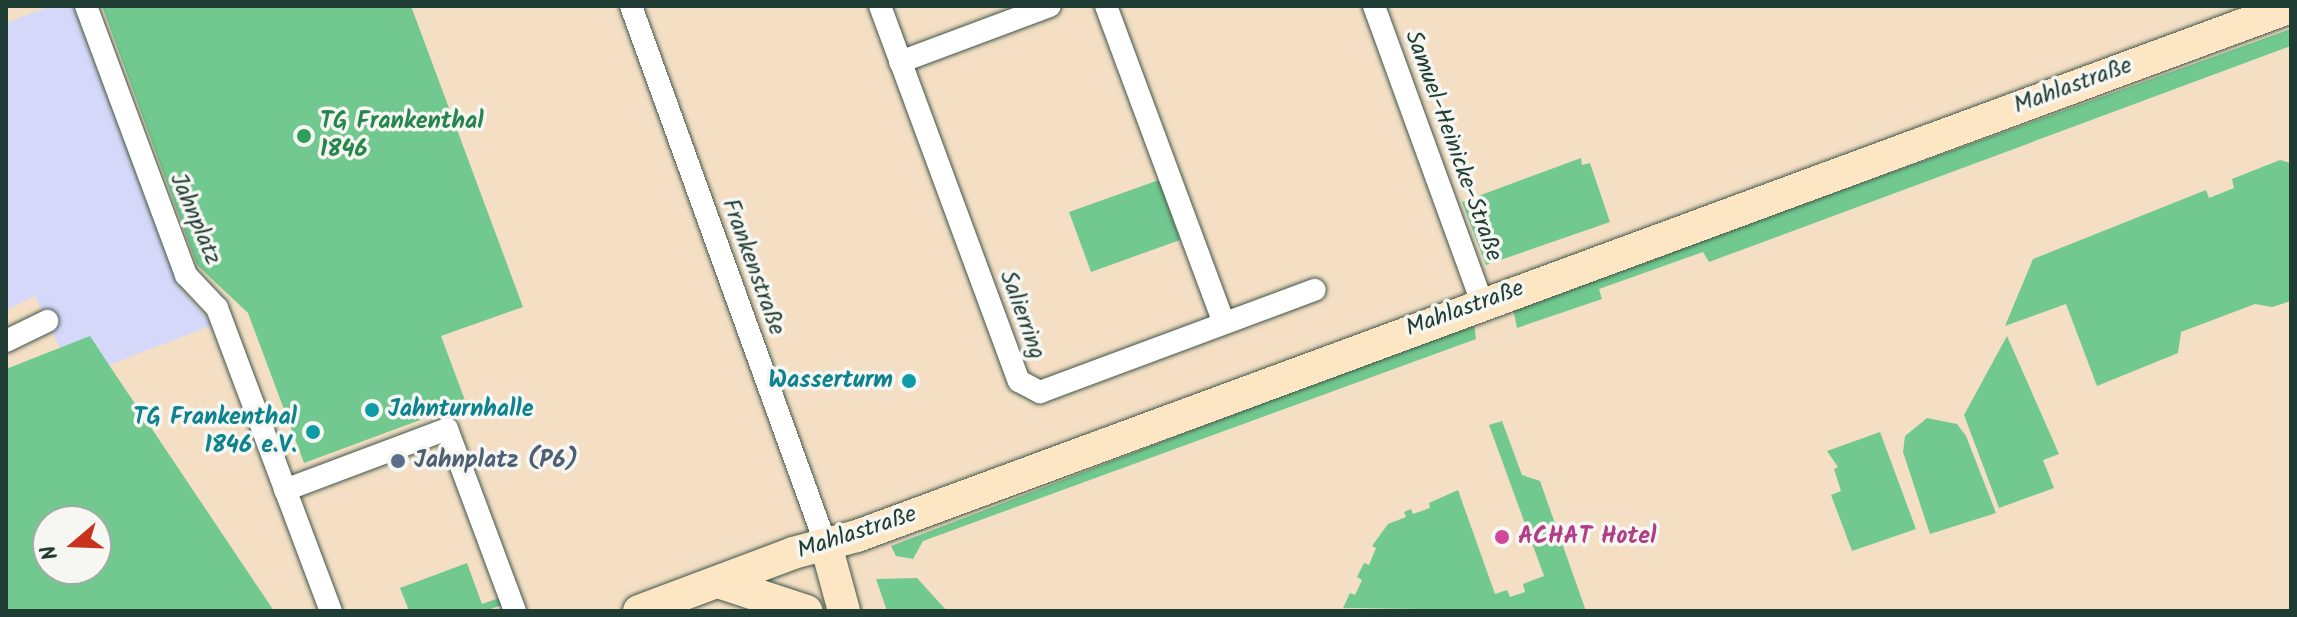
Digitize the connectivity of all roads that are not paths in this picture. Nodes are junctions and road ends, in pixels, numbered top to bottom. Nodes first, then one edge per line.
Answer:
1 (86, 6) edge
2 (631, 6) edge
3 (880, 6) edge
4 (1050, 6) edge
5 (1106, 6) edge
6 (1374, 6) edge
7 (2291, 7) edge
8 (900, 62) junction
9 (1315, 290) dead end
10 (1482, 303) junction
11 (47, 321) dead end
12 (1224, 323) junction
13 (6, 341) edge
14 (285, 490) junction
15 (826, 545) junction
16 (718, 582) junction
17 (331, 611) edge
18 (515, 611) edge
19 (639, 611) edge
20 (806, 611) edge
21 (844, 611) edge

1 - 14 street, Jahnplatz
2 - 15 street, Frankenstraße
3 - 8 street, Salierring
4 - 8 street
5 - 12 street
6 - 10 street, Samuel-Heinicke-Straße
7 - 10 street, Mahlastraße
8 - 12 street, Salierring
9 - 12 street, Salierring
10 - 15 street, Mahlastraße
11 - 13 street
14 - 17 street, Jahnplatz
14 - 18 street
15 - 16 street, Mahlastraße
15 - 21 street
16 - 19 street, Mahlastraße
16 - 20 street

